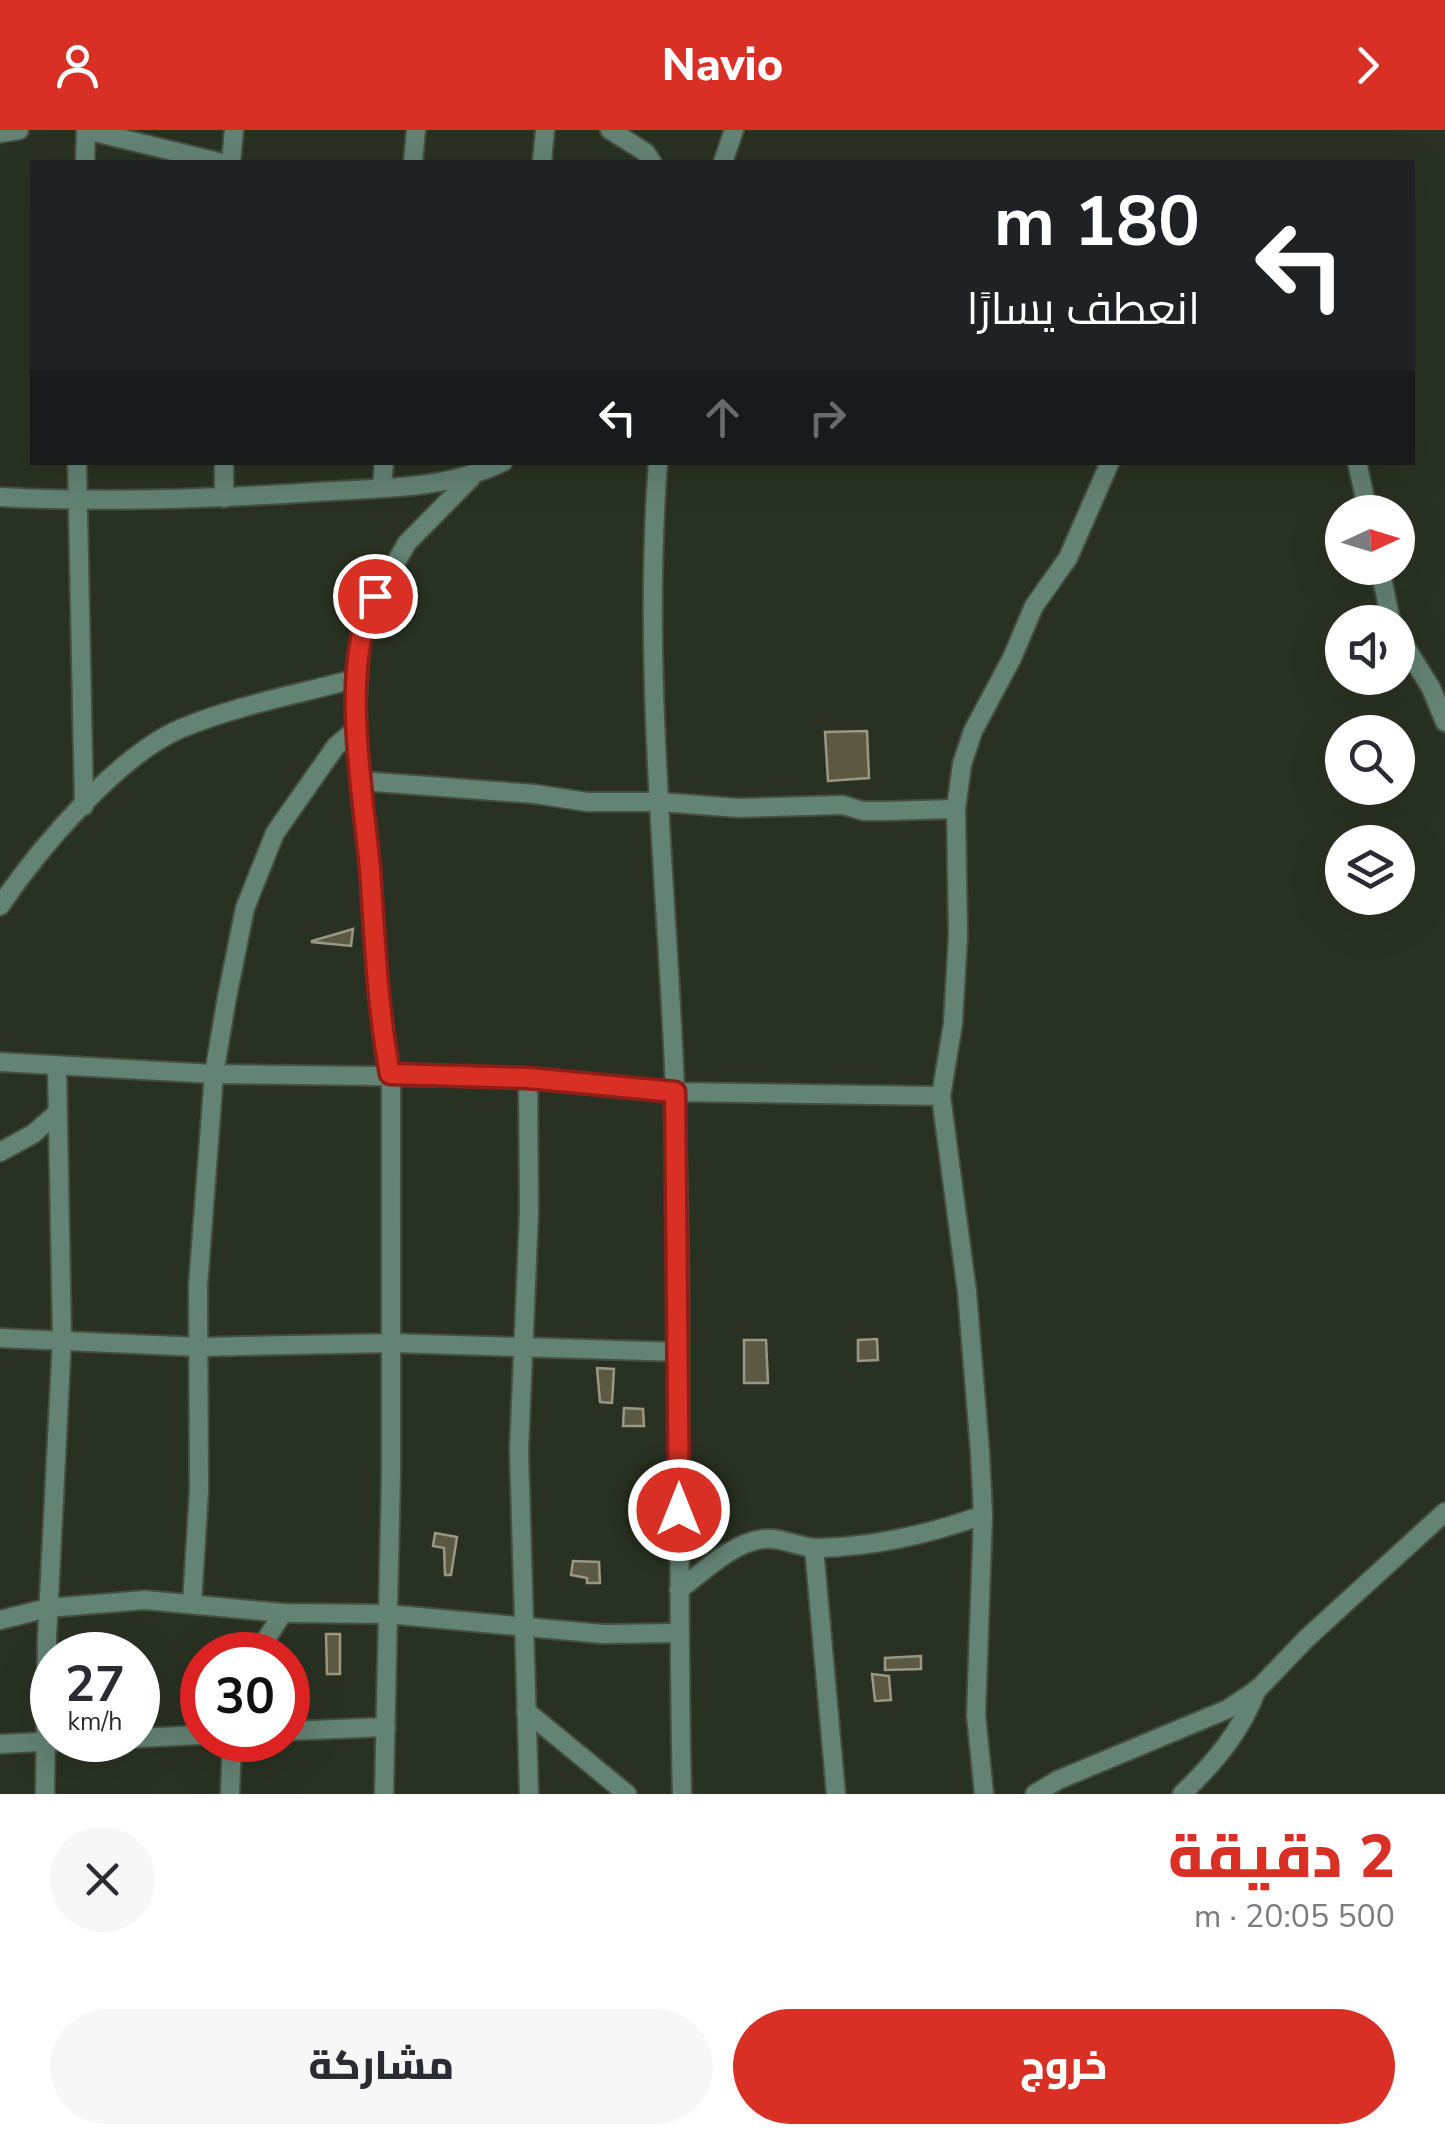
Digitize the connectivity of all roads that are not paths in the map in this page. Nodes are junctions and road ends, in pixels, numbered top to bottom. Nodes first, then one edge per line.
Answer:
1 (19, 130) edge
2 (234, 130) edge
3 (416, 130) edge
4 (545, 130) edge
5 (610, 130) edge
6 (734, 130) edge
7 (0, 133) edge
8 (85, 160) edge
9 (210, 160) edge
10 (231, 160) edge
11 (413, 160) edge
12 (542, 160) edge
13 (651, 160) edge
14 (724, 160) edge
15 (76, 465) edge
16 (224, 465) edge
17 (384, 465) edge
18 (497, 465) edge
19 (658, 465) edge
20 (1109, 465) edge
21 (1358, 465) edge
22 (472, 478) junction
23 (382, 488) junction
24 (1364, 495) edge
25 (0, 498) edge
26 (224, 498) junction
27 (76, 501) junction
28 (1415, 662) edge
29 (358, 678) junction
30 (1445, 722) edge
31 (355, 730) junction
32 (361, 781) junction
33 (660, 802) junction
34 (84, 806) junction
35 (956, 809) junction
36 (0, 906) edge
37 (0, 1062) edge
38 (57, 1068) junction
39 (214, 1074) junction
40 (390, 1074) junction
41 (528, 1078) junction
42 (675, 1092) junction
43 (941, 1096) junction
44 (57, 1113) junction
45 (0, 1152) edge
46 (0, 1338) edge
47 (62, 1338) junction
48 (392, 1344) junction
49 (525, 1346) junction
50 (199, 1347) junction
51 (680, 1352) junction
52 (1445, 1512) edge
53 (983, 1514) junction
54 (814, 1548) junction
55 (678, 1590) junction
56 (192, 1602) junction
57 (48, 1608) junction
58 (283, 1613) junction
59 (386, 1614) junction
60 (0, 1620) edge
61 (523, 1625) junction
62 (47, 1632) edge
63 (271, 1632) edge
64 (678, 1632) junction
65 (1258, 1689) junction
66 (526, 1711) junction
67 (386, 1727) junction
68 (310, 1730) edge
69 (30, 1743) edge
70 (0, 1744) edge
71 (44, 1762) edge
72 (231, 1762) edge
73 (45, 1794) edge
74 (230, 1794) edge
75 (384, 1794) edge
76 (529, 1794) edge
77 (627, 1794) edge
78 (682, 1794) edge
79 (836, 1794) edge
80 (984, 1794) edge
81 (1035, 1794) edge
82 (1182, 1794) edge

1 - 7 street
2 - 10 street
3 - 11 street
4 - 12 street
5 - 13 street
6 - 14 street
8 - 9 street
15 - 27 street
16 - 26 street
17 - 23 street
18 - 22 street
19 - 33 street
20 - 35 street
21 - 24 street
22 - 23 street
22 - 29 street
23 - 26 street
25 - 27 street
26 - 27 street
27 - 34 street
28 - 30 street
29 - 31 street
29 - 34 street
31 - 32 street
31 - 39 street
32 - 33 street
32 - 40 street
33 - 35 street
33 - 42 street
34 - 36 street
35 - 43 street
37 - 38 street
38 - 39 street
38 - 44 street
39 - 40 street
39 - 50 street
40 - 41 street
40 - 48 street
41 - 42 street
41 - 49 street
42 - 43 street
42 - 51 street
43 - 53 street
44 - 45 street
44 - 47 street
46 - 47 street
47 - 50 street
47 - 57 street
48 - 49 street
48 - 50 street
48 - 59 street
49 - 51 street
49 - 61 street
50 - 56 street
51 - 55 street
52 - 65 street
53 - 54 street
53 - 80 street
54 - 55 street
54 - 79 street
55 - 64 street
56 - 57 street
56 - 58 street
57 - 60 street
57 - 62 street
58 - 59 street
58 - 63 street
59 - 61 street
59 - 67 street
61 - 64 street
61 - 66 street
64 - 78 street
65 - 81 street
65 - 82 street
66 - 76 street
66 - 77 street
67 - 68 street
67 - 75 street
69 - 70 street
71 - 73 street
72 - 74 street

